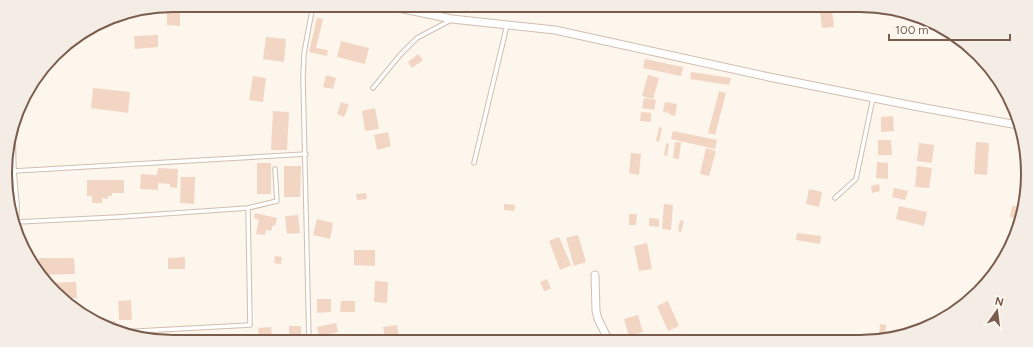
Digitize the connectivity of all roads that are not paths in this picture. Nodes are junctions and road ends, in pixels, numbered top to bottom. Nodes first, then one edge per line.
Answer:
1 (312, 12) edge
2 (416, 12) edge
3 (452, 20) junction
4 (507, 25) junction
5 (373, 88) dead end
6 (873, 98) junction
7 (1013, 124) edge
8 (13, 150) edge
9 (306, 154) junction
10 (474, 163) dead end
11 (275, 169) dead end
12 (14, 171) junction
13 (834, 198) dead end
14 (248, 208) junction
15 (17, 212) edge
16 (20, 222) edge
17 (595, 275) dead end
18 (139, 331) edge
19 (309, 335) edge
20 (606, 335) edge

1 - 9 lane
2 - 3 street
3 - 4 street
3 - 5 lane
4 - 6 street
4 - 10 lane
6 - 7 street
6 - 13 lane
8 - 12 lane
9 - 12 lane
9 - 19 lane
11 - 14 lane
12 - 15 lane
14 - 16 lane
14 - 18 lane
17 - 20 street

